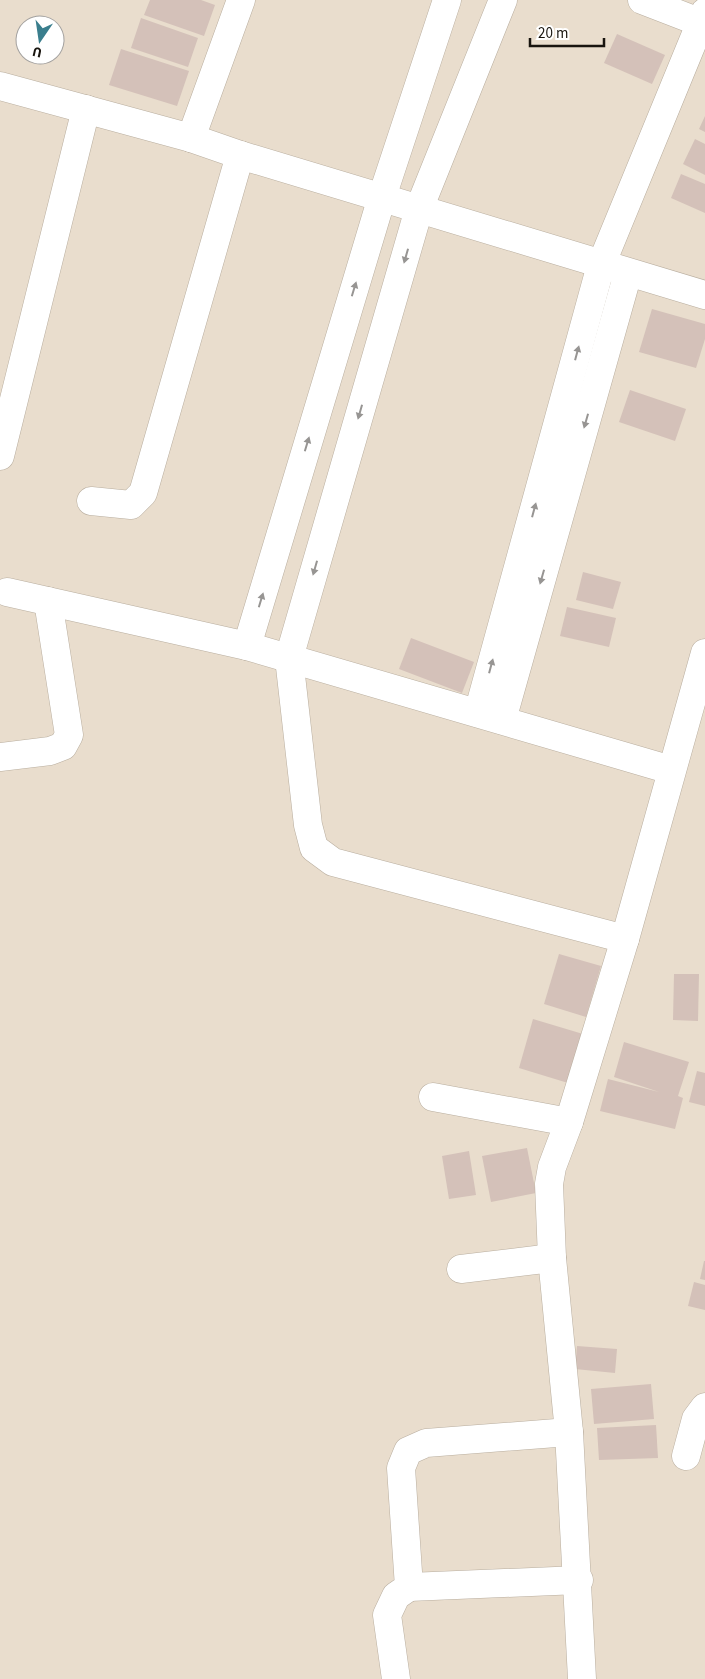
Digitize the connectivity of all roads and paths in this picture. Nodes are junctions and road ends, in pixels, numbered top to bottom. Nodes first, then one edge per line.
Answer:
1 (241, 0) edge
2 (447, 0) edge
3 (503, 0) edge
4 (642, 0) edge
5 (702, 17) edge
6 (0, 86) edge
7 (86, 109) junction
8 (191, 138) junction
9 (240, 155) junction
10 (382, 197) junction
11 (419, 209) junction
12 (601, 265) junction
13 (628, 273) junction
14 (705, 295) edge
15 (0, 456) edge
16 (91, 501) dead end
17 (2, 590) edge
18 (48, 601) junction
19 (246, 646) junction
20 (705, 653) edge
21 (289, 658) junction
22 (490, 717) junction
23 (0, 757) edge
24 (671, 770) junction
25 (625, 939) junction
26 (433, 1097) dead end
27 (569, 1122) junction
28 (552, 1258) junction
29 (461, 1269) dead end
30 (705, 1407) edge
31 (569, 1432) junction
32 (686, 1456) dead end
33 (579, 1580) junction
34 (409, 1587) junction
35 (396, 1679) edge
36 (582, 1679) edge

1 - 8 street
2 - 10 street
3 - 11 street
4 - 5 street
5 - 12 street
6 - 7 street
7 - 8 street
7 - 15 street
8 - 9 street
9 - 10 street
9 - 16 street
10 - 11 street
19 -> 10 street
11 - 12 street
11 -> 21 street
12 - 13 street
22 -> 12 street
13 - 14 street
13 -> 22 street
17 - 18 street
18 - 19 street
18 - 23 street
19 - 21 street
20 - 24 street
21 - 22 street
21 - 25 street
22 - 24 street
24 - 25 street
25 - 27 street
26 - 27 street
27 - 28 street
28 - 29 street
28 - 31 street
30 - 32 street
31 - 33 street
31 - 34 street
33 - 34 street
33 - 36 street
34 - 35 street

